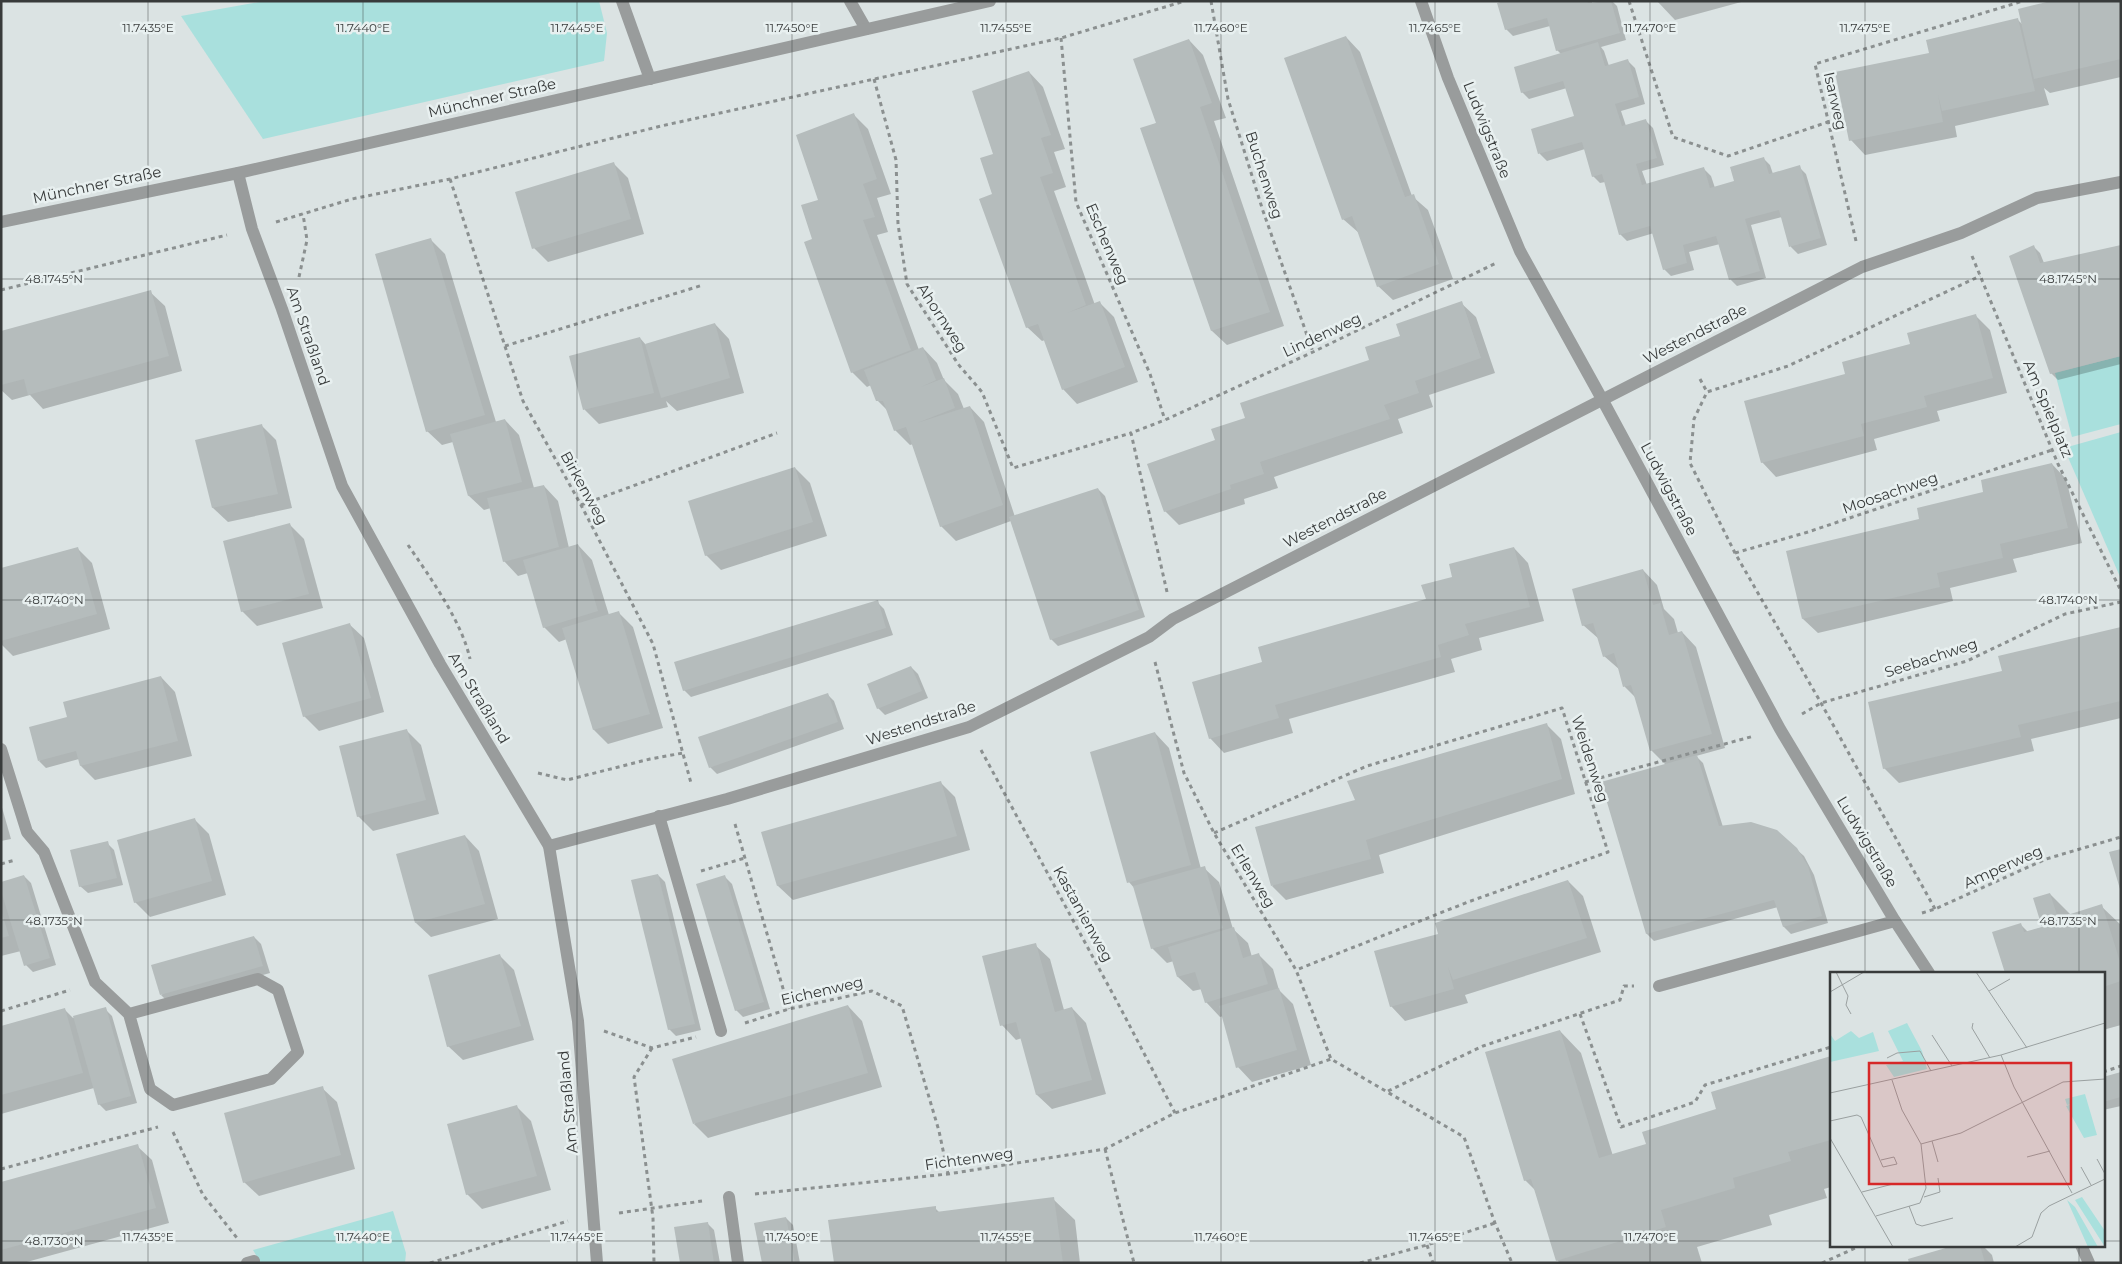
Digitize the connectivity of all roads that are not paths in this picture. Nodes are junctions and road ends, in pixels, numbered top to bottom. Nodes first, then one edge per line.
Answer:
1 (622, 1) edge
2 (850, 1) edge
3 (990, 1) edge
4 (1421, 1) edge
5 (866, 29) junction
6 (650, 79) junction
7 (238, 173) junction
8 (2121, 182) edge
9 (1, 222) edge
10 (1602, 399) junction
11 (1, 748) edge
12 (659, 816) junction
13 (549, 846) junction
14 (1895, 921) junction
15 (1928, 972) edge
16 (1660, 986) road end
17 (129, 1014) junction
18 (721, 1031) road end
19 (729, 1197) road end
20 (2081, 1246) edge
21 (597, 1263) edge
22 (738, 1263) edge
23 (2089, 1263) edge

1 - 6 street
2 - 5 street
3 - 5 street, Münchner Straße
4 - 10 street, Ludwigstraße
5 - 6 street, Münchner Straße
6 - 7 street, Münchner Straße
7 - 9 street, Münchner Straße
7 - 13 street, Am Straßland
8 - 10 street, Westendstraße
10 - 12 street, Westendstraße
10 - 14 street, Ludwigstraße
11 - 17 street
12 - 13 street, Westendstraße
12 - 18 street
13 - 21 street, Am Straßland
14 - 15 street, Ludwigstraße
14 - 16 street
17 - 17 street
19 - 22 street
20 - 23 street

